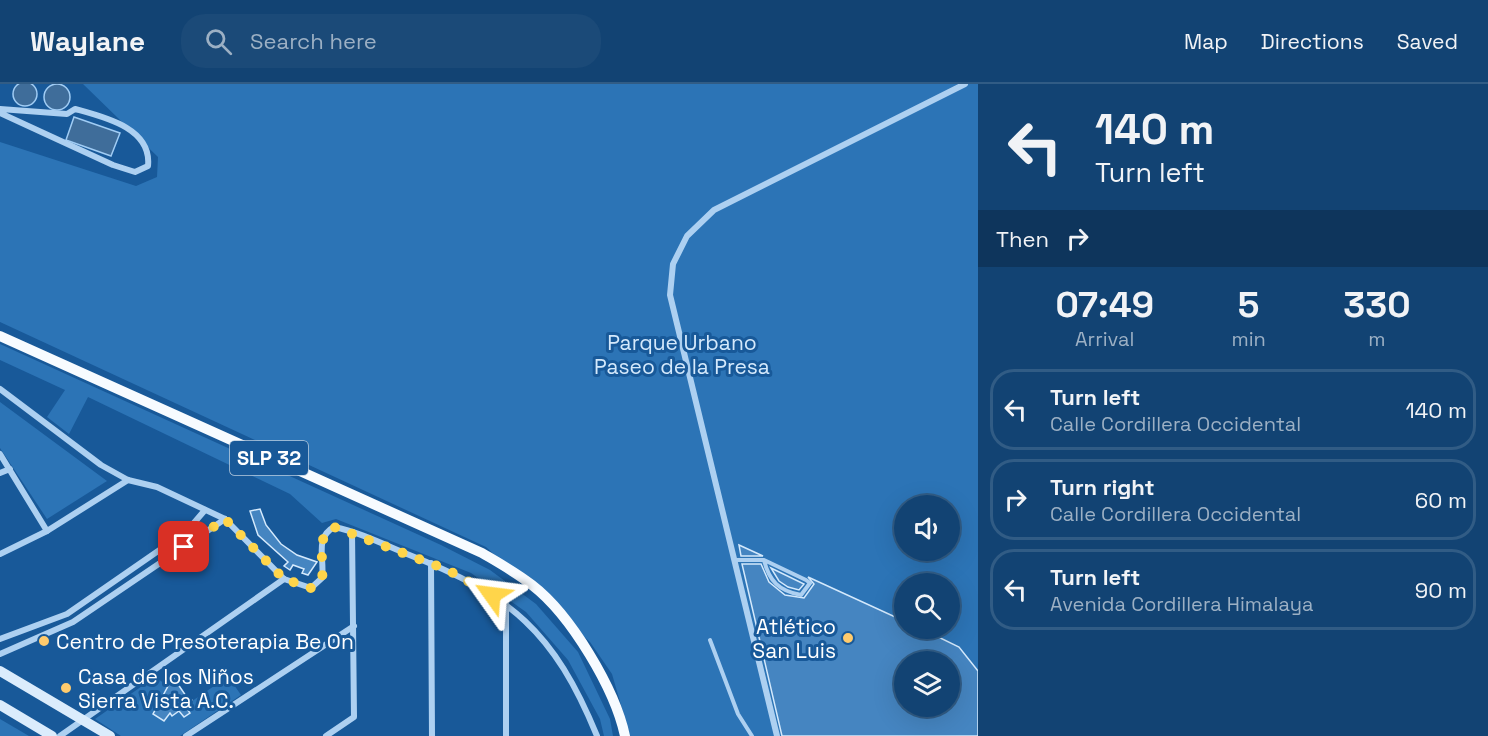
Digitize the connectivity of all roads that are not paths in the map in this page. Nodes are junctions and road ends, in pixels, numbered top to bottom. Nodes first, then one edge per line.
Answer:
1 (965, 84) edge
2 (0, 111) edge
3 (0, 336) edge
4 (0, 389) edge
5 (0, 454) edge
6 (10, 469) junction
7 (0, 473) edge
8 (128, 480) junction
9 (205, 510) junction
10 (225, 519) junction
11 (193, 526) junction
12 (46, 531) junction
13 (352, 532) junction
14 (203, 534) junction
15 (0, 554) edge
16 (736, 560) junction
17 (765, 560) junction
18 (431, 563) junction
19 (284, 579) junction
20 (506, 604) junction
21 (354, 626) junction
22 (0, 639) edge
23 (710, 640) dead end
24 (0, 654) edge
25 (0, 671) edge
26 (0, 705) edge
27 (81, 719) junction
28 (52, 736) edge
29 (60, 736) edge
30 (110, 736) edge
31 (186, 736) edge
32 (327, 736) edge
33 (432, 736) edge
34 (506, 736) edge
35 (597, 736) edge
36 (625, 736) edge
37 (752, 736) edge
38 (777, 736) edge

1 - 16 street
2 - 2 street
3 - 36 main road, SLP 32
4 - 8 street
5 - 6 street
6 - 7 street
6 - 12 street
8 - 9 street
8 - 12 street
9 - 10 street
9 - 11 street
10 - 14 street
10 - 19 street
11 - 14 street
11 - 22 street
12 - 15 street
13 - 18 street
13 - 19 street
13 - 21 street
14 - 24 street
16 - 17 lane
16 - 38 street
17 - 17 lane
18 - 20 street
18 - 33 street
19 - 27 street
20 - 34 street
20 - 35 street
21 - 31 street
21 - 32 street
23 - 37 lane
25 - 27 main road
26 - 28 main road
27 - 29 street
27 - 30 main road

